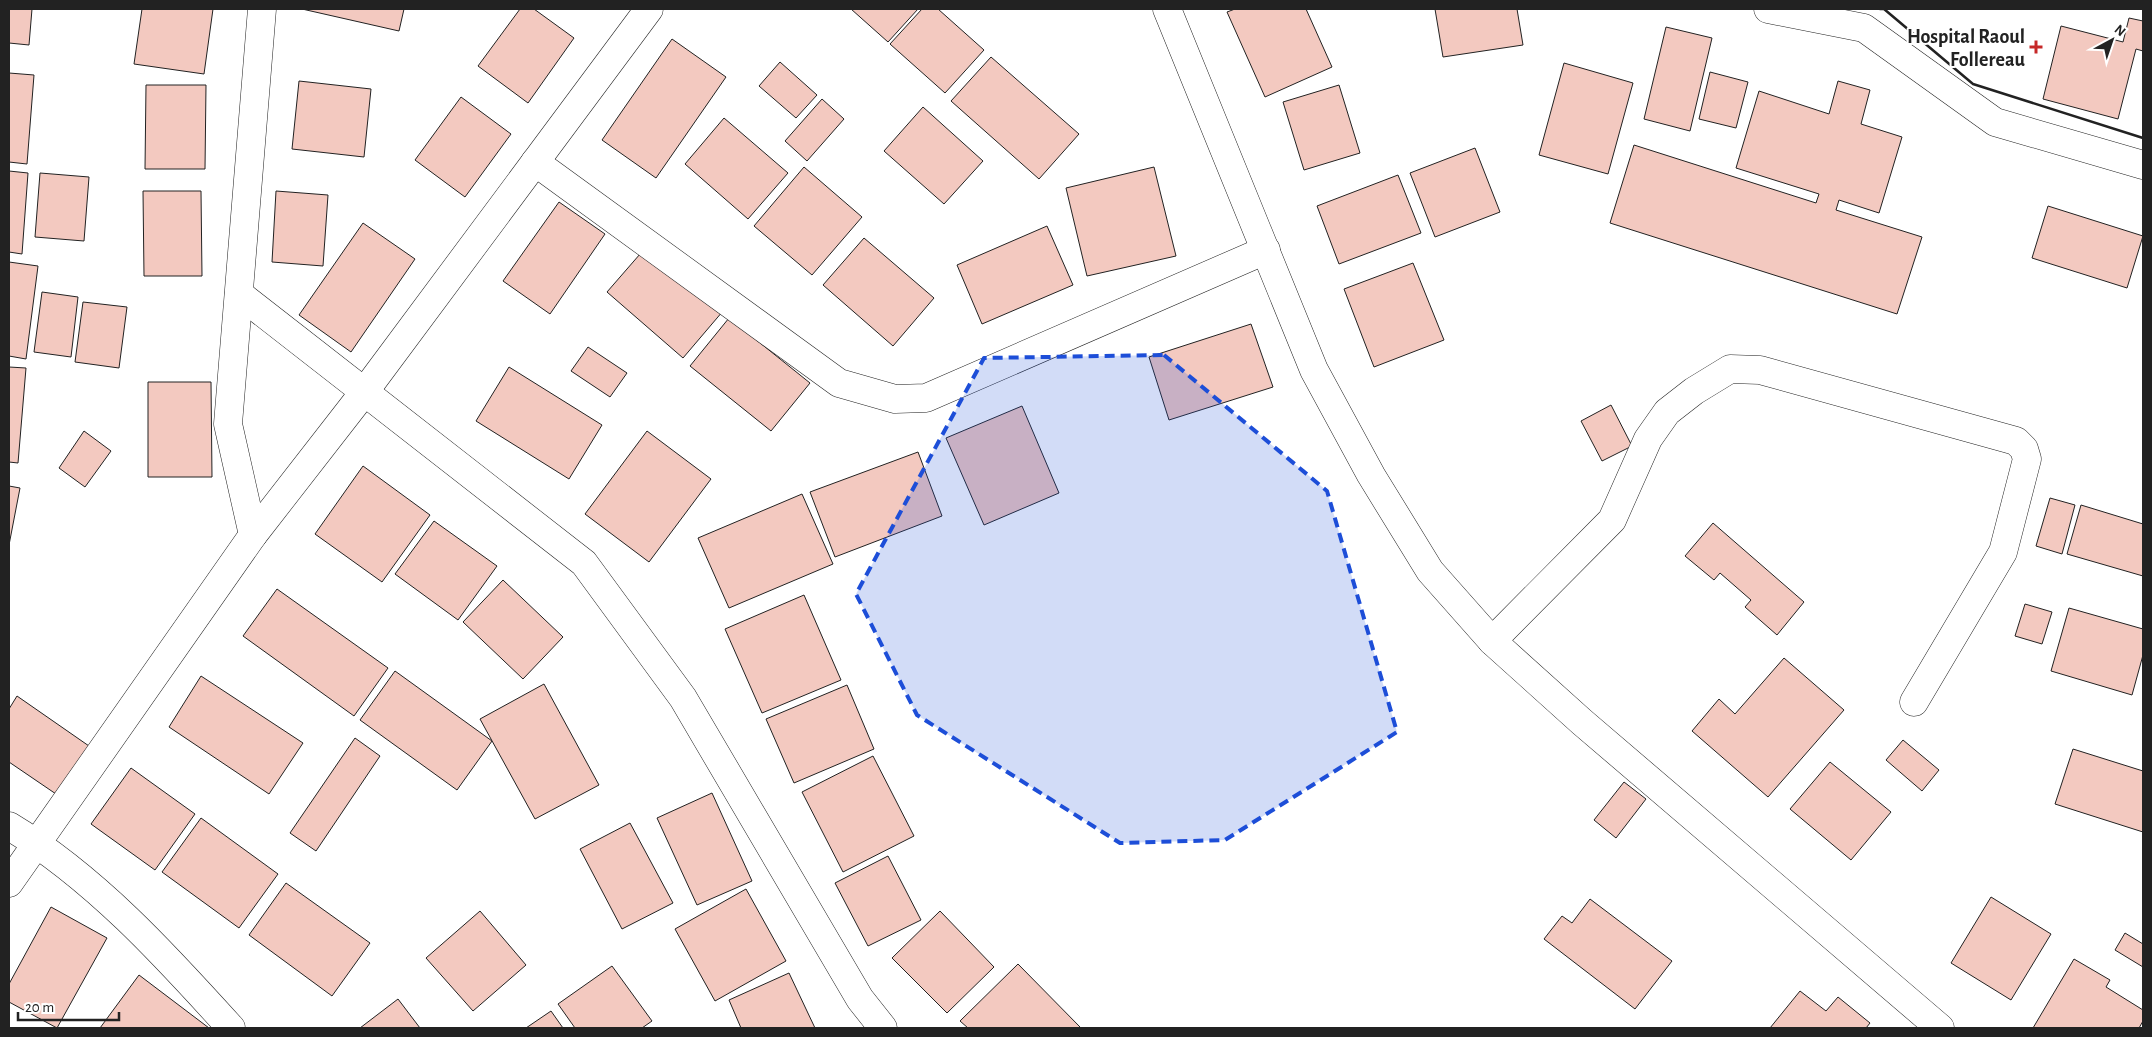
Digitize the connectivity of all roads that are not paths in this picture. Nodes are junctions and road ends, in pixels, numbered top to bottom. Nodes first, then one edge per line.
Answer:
1 (262, 9) edge
2 (649, 9) edge
3 (1167, 9) edge
4 (1768, 9) edge
5 (535, 162) junction
6 (2143, 165) edge
7 (1266, 250) junction
8 (239, 294) junction
9 (365, 391) junction
10 (254, 535) junction
11 (1492, 641) junction
12 (1914, 702) dead end
13 (9, 826) edge
14 (37, 843) junction
15 (9, 883) edge
16 (231, 1028) edge
17 (883, 1028) edge
18 (1940, 1028) edge

1 - 8 street
2 - 5 street
3 - 7 street
4 - 6 street
5 - 7 street
5 - 9 street
7 - 11 street
8 - 9 street
8 - 10 street
9 - 10 street
9 - 17 street
10 - 14 street
11 - 12 street
11 - 18 street
13 - 14 street
14 - 15 street
14 - 16 street

